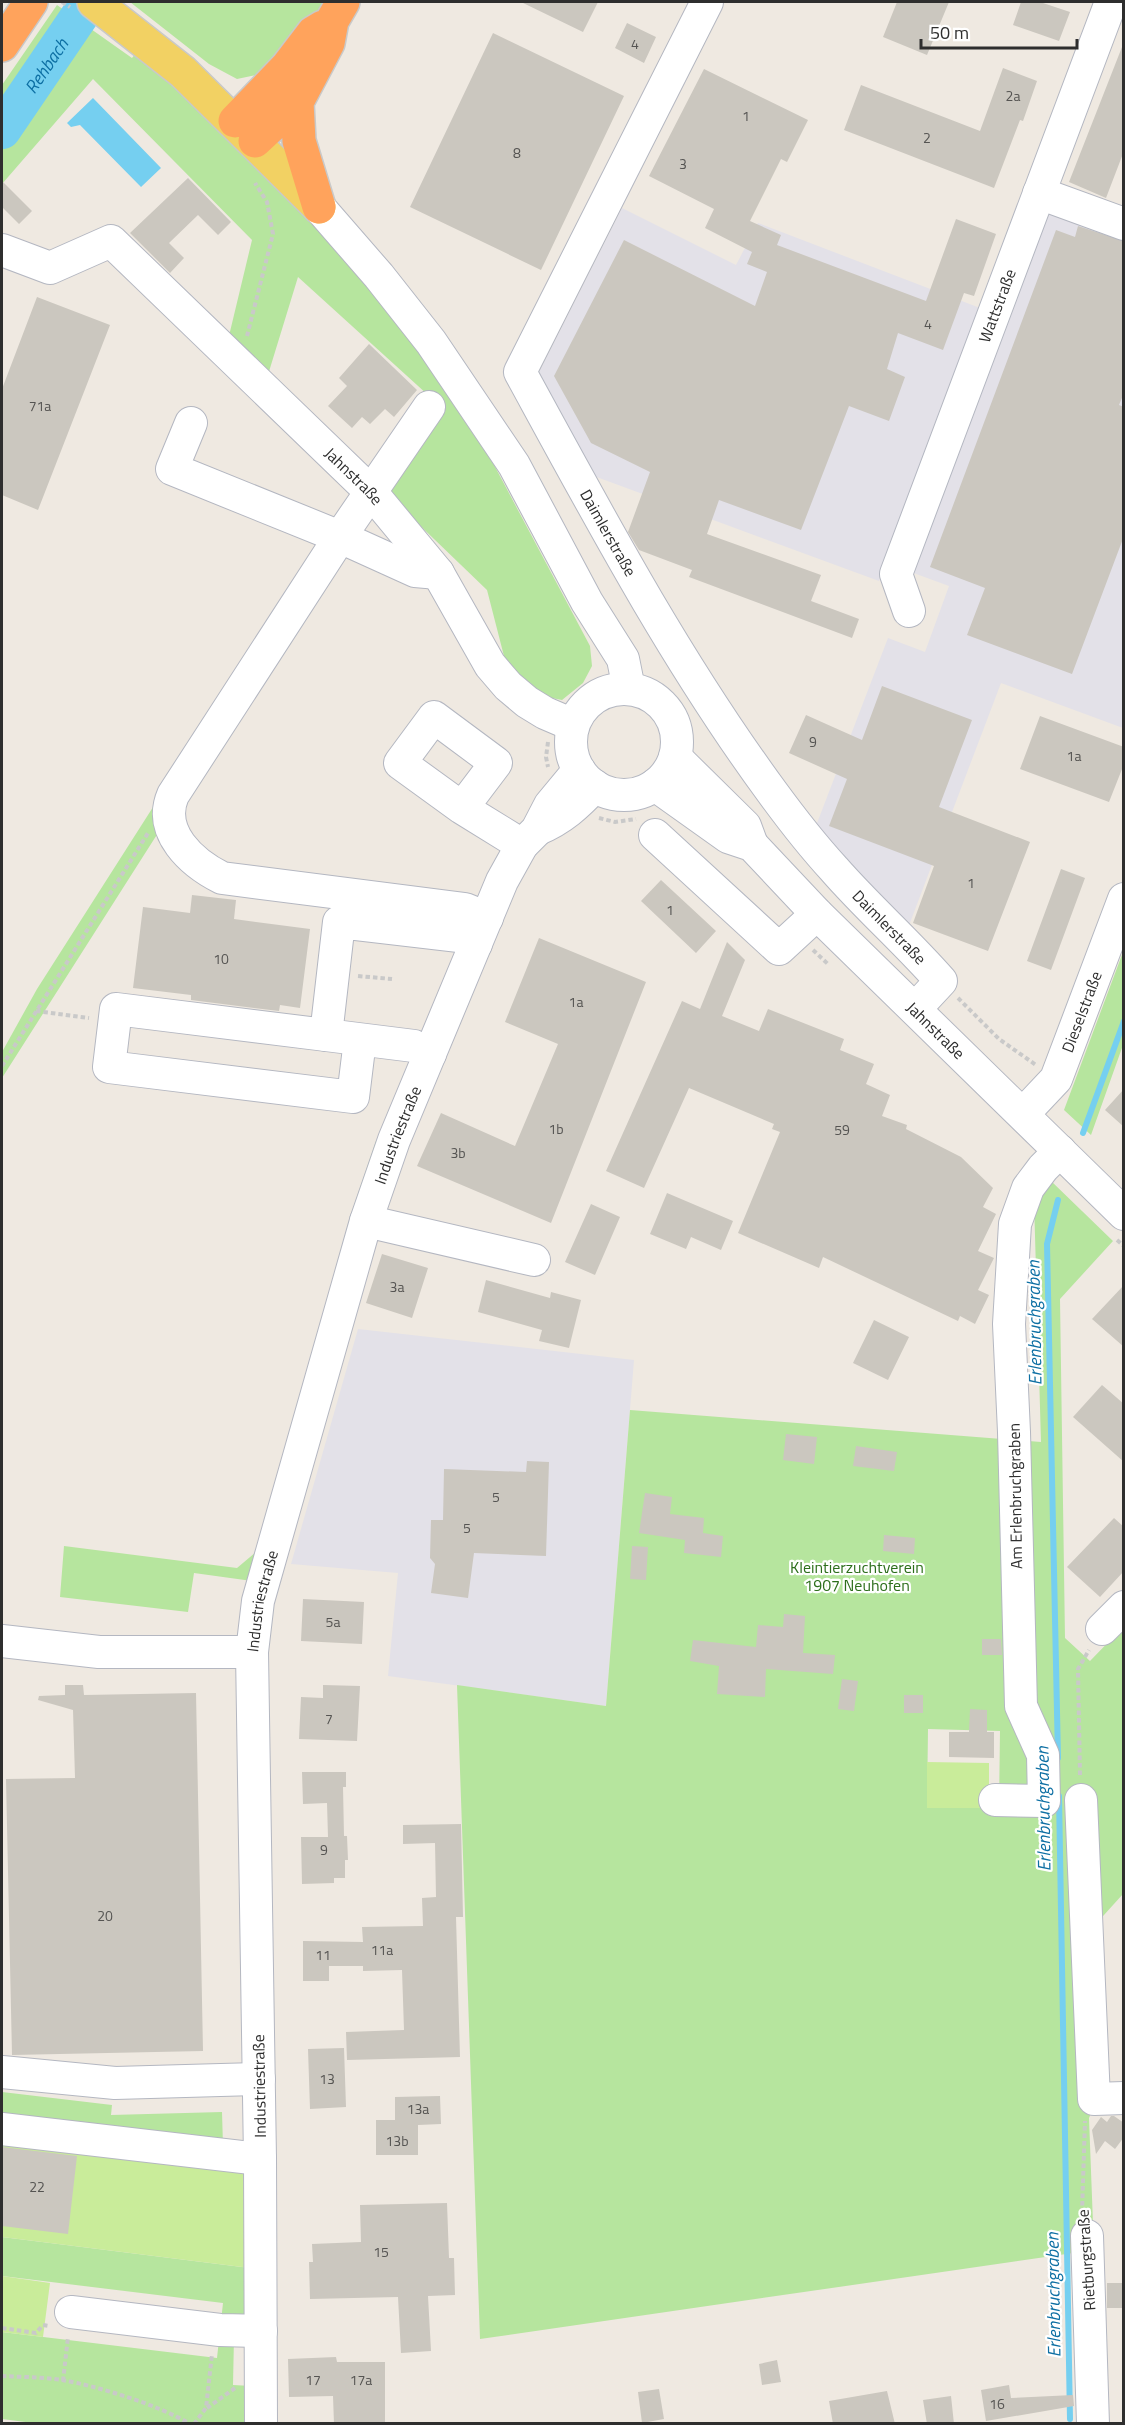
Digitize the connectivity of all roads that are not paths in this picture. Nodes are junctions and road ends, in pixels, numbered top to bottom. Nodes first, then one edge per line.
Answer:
1 (31, 2) edge
2 (94, 2) edge
3 (707, 2) edge
4 (1111, 2) edge
5 (338, 11) edge
6 (2, 45) edge
7 (297, 102) junction
8 (245, 131) junction
9 (1039, 193) junction
10 (319, 207) junction
11 (1124, 224) edge
12 (2, 250) edge
13 (429, 407) dead end
14 (191, 423) dead end
15 (371, 492) junction
16 (340, 537) junction
17 (438, 573) junction
18 (909, 611) dead end
19 (616, 691) junction
20 (573, 725) junction
21 (675, 757) junction
22 (655, 785) junction
23 (583, 788) junction
24 (462, 808) dead end
25 (648, 827) road end
26 (530, 838) junction
27 (752, 845) junction
28 (1124, 899) edge
29 (807, 924) junction
30 (481, 931) junction
31 (915, 1009) junction
32 (326, 1035) junction
33 (360, 1040) junction
34 (430, 1053) junction
35 (1023, 1114) junction
36 (1060, 1150) junction
37 (1124, 1214) edge
38 (366, 1221) junction
39 (534, 1260) dead end
40 (1124, 1607) edge
41 (1102, 1629) road end
42 (2, 1641) edge
43 (252, 1652) junction
44 (995, 1800) dead end
45 (1081, 1800) road end
46 (2, 2072) edge
47 (259, 2079) junction
48 (1108, 2098) edge
49 (2, 2128) edge
50 (260, 2159) junction
51 (1088, 2236) road end
52 (70, 2320) road end
53 (261, 2331) junction
54 (261, 2424) edge
55 (1093, 2424) edge

1 - 6 highway
2 - 8 main road
3 - 31 street, Daimlerstraße
4 - 9 street, Wattstraße
5 - 7 highway
5 - 8 highway
7 - 8 highway
7 - 10 highway
8 - 10 main road
9 - 11 street
9 - 18 street, Wattstraße
10 - 19 street
12 - 15 street, Jahnstraße
13 - 15 street
14 - 16 street
15 - 16 street
15 - 17 street, Jahnstraße
16 - 17 street
16 - 30 street
17 - 20 street, Jahnstraße
19 - 20 street
19 - 21 street
20 - 23 street
21 - 22 street
21 - 27 street, Jahnstraße
22 - 23 street
22 - 27 street, Jahnstraße
23 - 26 street
24 - 26 street
25 - 29 street
26 - 30 street, Industriestraße
27 - 29 street, Jahnstraße
28 - 35 street, Dieselstraße
29 - 31 street, Jahnstraße
30 - 32 street
30 - 34 street, Industriestraße
31 - 35 street, Jahnstraße
32 - 33 street
32 - 33 street
33 - 34 street
34 - 38 street, Industriestraße
35 - 36 street, Jahnstraße
36 - 37 street, Jahnstraße
36 - 44 street, Am Erlenbruchgraben
38 - 39 street
38 - 43 street, Industriestraße
40 - 41 street
42 - 43 street
43 - 47 street, Industriestraße
45 - 48 street
46 - 47 street
47 - 50 street, Industriestraße
49 - 50 street
50 - 53 street, Industriestraße
51 - 55 street, Rietburgstraße
52 - 53 street
53 - 54 street, Industriestraße

